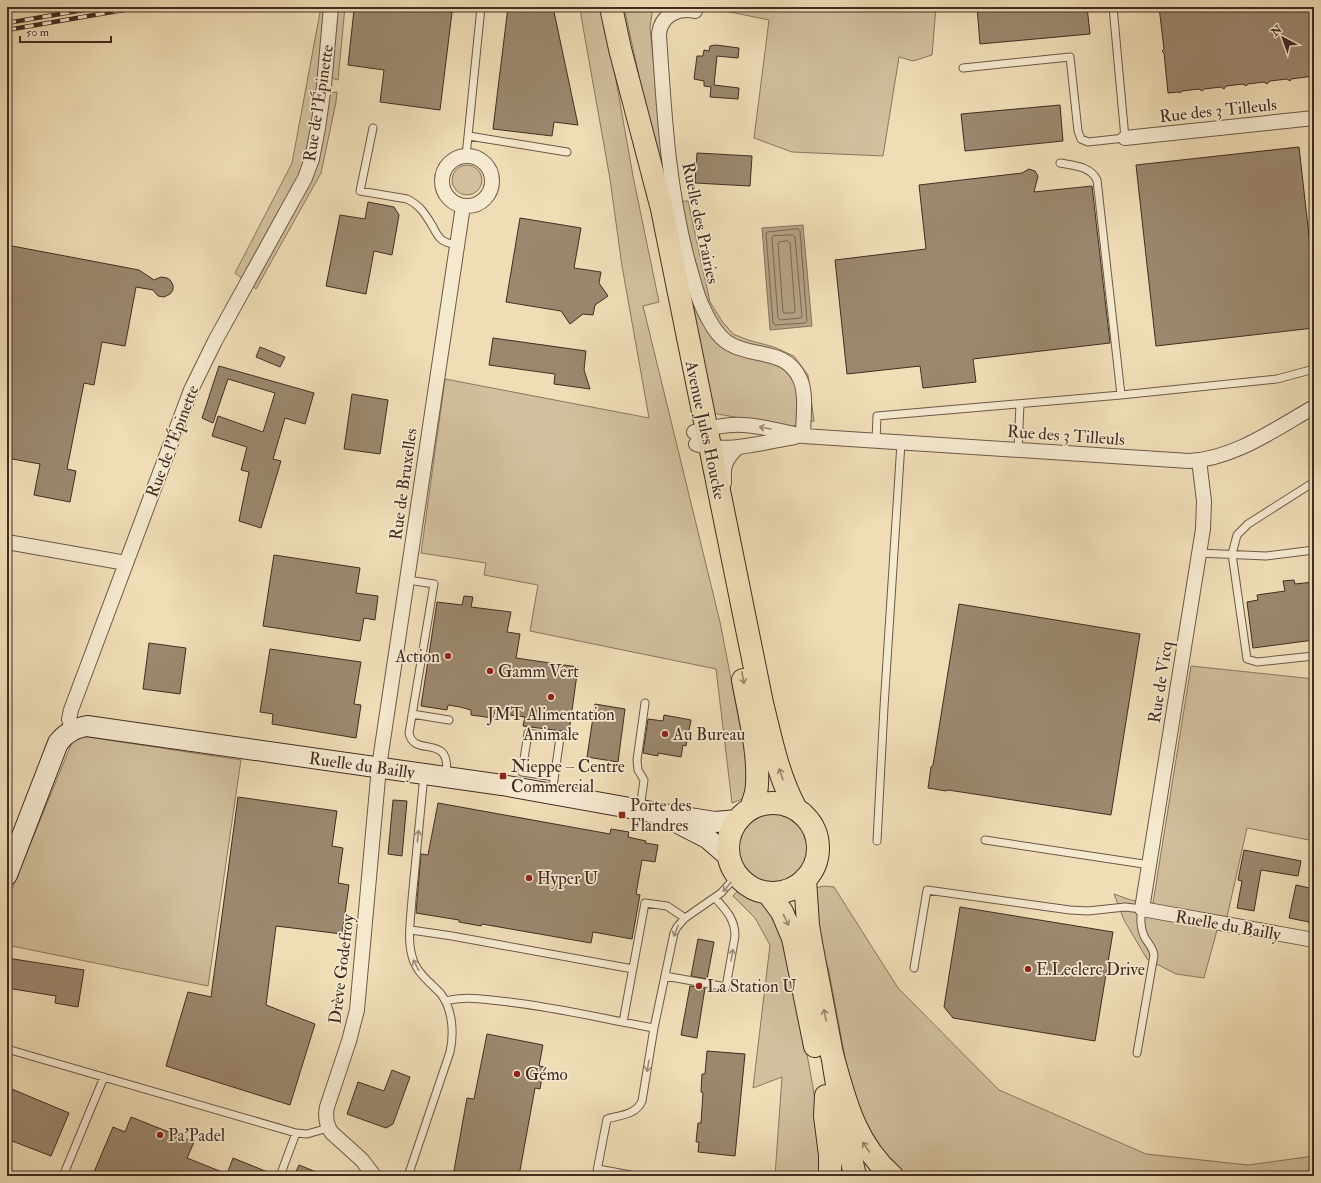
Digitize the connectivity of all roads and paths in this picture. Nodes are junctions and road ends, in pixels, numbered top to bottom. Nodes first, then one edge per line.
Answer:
1 (331, 7) edge
2 (481, 7) edge
3 (611, 7) edge
4 (1113, 7) edge
5 (696, 11) dead end
6 (963, 68) dead end
7 (1314, 118) edge
8 (373, 128) dead end
9 (469, 136) junction
10 (1126, 138) junction
11 (566, 152) dead end
12 (466, 156) junction
13 (1060, 163) dead end
14 (464, 206) junction
15 (457, 245) junction
16 (1314, 369) edge
17 (1121, 395) junction
18 (1020, 404) junction
19 (1314, 407) edge
20 (804, 436) junction
21 (701, 438) junction
22 (876, 441) junction
23 (901, 443) junction
24 (738, 447) junction
25 (1018, 450) junction
26 (1199, 460) junction
27 (1314, 482) edge
28 (7, 542) edge
29 (730, 545) junction
30 (1314, 550) edge
31 (1199, 553) junction
32 (1232, 554) junction
33 (126, 562) junction
34 (408, 580) junction
35 (1314, 656) edge
36 (645, 703) dead end
37 (412, 714) junction
38 (449, 720) dead end
39 (72, 730) junction
40 (379, 767) junction
41 (425, 773) junction
42 (446, 776) junction
43 (553, 785) junction
44 (796, 809) junction
45 (646, 811) junction
46 (745, 814) junction
47 (985, 840) dead end
48 (877, 841) dead end
49 (732, 865) junction
50 (1150, 865) junction
51 (7, 875) edge
52 (805, 879) junction
53 (768, 893) junction
54 (715, 898) junction
55 (1142, 909) junction
56 (685, 918) junction
57 (411, 930) junction
58 (1314, 940) edge
59 (914, 968) dead end
60 (633, 969) junction
61 (665, 976) junction
62 (445, 1001) junction
63 (623, 1022) junction
64 (654, 1028) junction
65 (7, 1049) edge
66 (1137, 1053) dead end
67 (832, 1054) junction
68 (104, 1077) junction
69 (826, 1096) junction
70 (328, 1128) junction
71 (296, 1133) junction
72 (597, 1172) edge
73 (65, 1175) edge
74 (280, 1176) edge
75 (374, 1176) edge
76 (408, 1176) edge
77 (636, 1176) edge
78 (830, 1176) edge
79 (842, 1176) edge
80 (854, 1176) edge
81 (892, 1176) edge

1 - 33 street, Rue de l'Épinette
2 - 9 lane
3 - 21 main road, Avenue Jules Houcke
4 - 10 lane
5 - 20 street, Ruelle des Prairies
6 - 10 lane
7 - 10 street, Rue des 3 Tilleuls
8 - 15 lane
9 - 11 lane
9 - 12 lane
12 - 14 street
12 - 14 street
13 - 17 lane
14 - 15 street, Rue de Bruxelles
15 - 34 street, Rue de Bruxelles
16 - 17 lane
17 - 18 lane
18 - 22 lane
18 - 25 lane
19 - 26 street, Rue des 3 Tilleuls
20 -> 21 street, Rue des 3 Tilleuls
20 - 22 street, Rue des 3 Tilleuls
20 - 24 street, Rue des 3 Tilleuls
21 - 24 street, Rue des 3 Tilleuls
21 - 29 main road, Avenue Jules Houcke
21 -> 46 main road, Avenue Jules Houcke
22 - 23 street, Rue des 3 Tilleuls
23 - 25 street, Rue des 3 Tilleuls
23 - 48 lane
24 - 29 street
25 - 26 street, Rue des 3 Tilleuls
26 - 31 street, Rue de Vicq
27 - 32 lane
28 - 33 street
44 -> 29 main road, Avenue Jules Houcke
30 - 32 lane
31 - 32 lane
31 - 50 street, Rue de Vicq
32 - 35 lane
33 - 39 street, Rue de l'Épinette
34 - 37 lane
34 - 40 street, Rue de Bruxelles
36 - 45 lane
37 - 38 lane
37 - 42 lane
39 - 40 street, Ruelle du Bailly
39 - 51 street
40 - 41 street, Ruelle du Bailly
40 - 70 street, Drève Godefroy
41 - 42 street, Ruelle du Bailly
57 -> 41 lane
42 - 43 street, Ruelle du Bailly
43 - 43 lane
43 - 45 street, Ruelle du Bailly
44 - 46 main road
44 - 52 main road
45 - 46 street, Ruelle du Bailly
45 - 49 street, Ruelle du Bailly
46 - 49 main road
47 - 50 lane
49 - 53 main road
49 -> 54 lane
50 - 55 street, Rue de Vicq
52 - 53 main road
67 -> 52 main road
53 -> 69 main road
54 - 56 lane
61 -> 54 lane
55 - 58 street, Ruelle du Bailly
55 - 59 lane
55 - 66 lane
56 - 60 lane
56 -> 61 lane
57 - 60 lane
62 -> 57 lane
60 - 63 lane
61 - 64 lane
62 - 63 lane
62 - 76 lane
63 - 64 lane
64 -> 72 lane
65 - 68 lane
67 - 80 main road
81 -> 67 main road
68 - 71 lane
68 - 73 lane
69 - 78 main road
69 - 79 main road
70 - 71 lane
70 - 75 street
71 - 74 lane
72 - 77 lane

